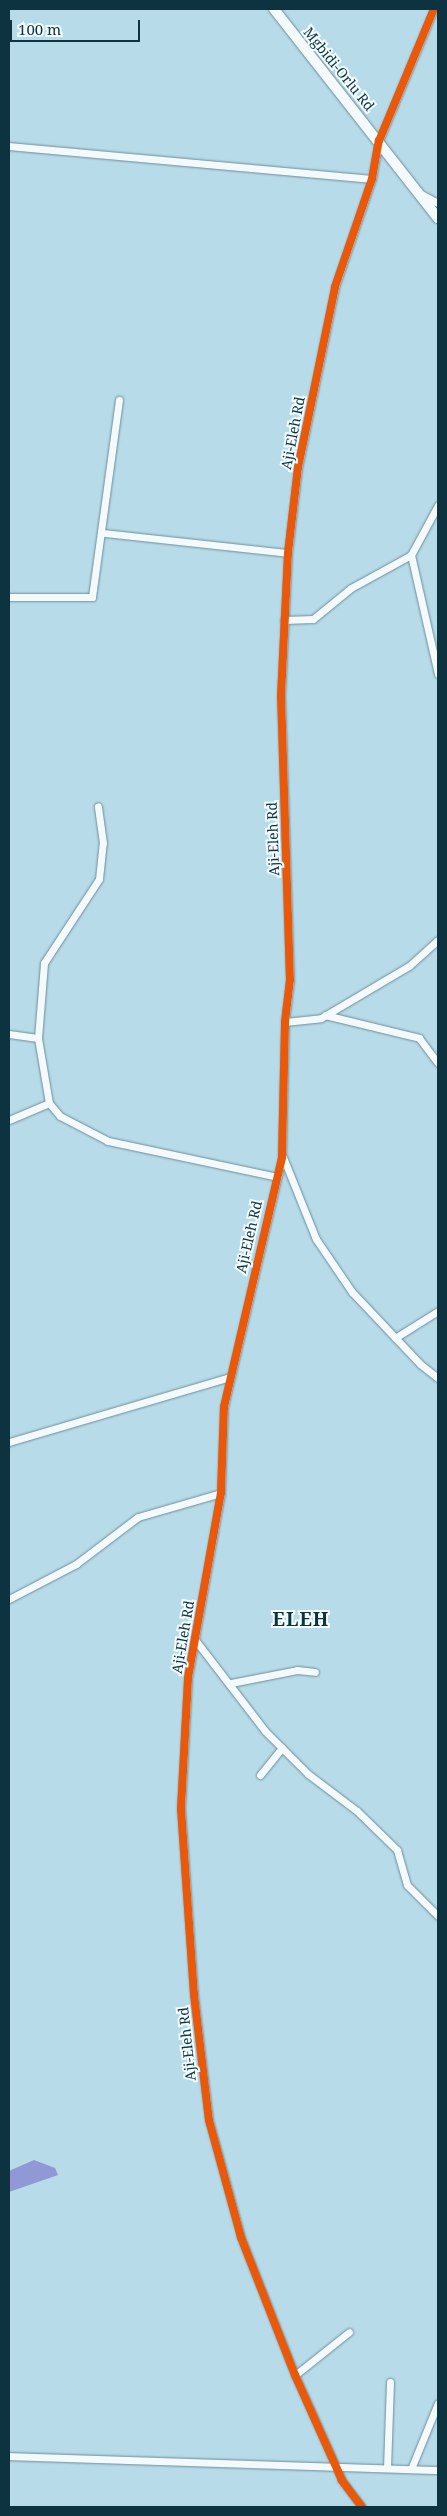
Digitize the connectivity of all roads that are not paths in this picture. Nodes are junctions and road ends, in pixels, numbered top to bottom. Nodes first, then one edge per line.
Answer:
1 (274, 9) edge
2 (434, 9) edge
3 (379, 141) junction
4 (9, 146) edge
5 (372, 179) junction
6 (420, 194) junction
7 (438, 203) edge
8 (438, 218) edge
9 (119, 400) dead end
10 (438, 505) edge
11 (104, 533) junction
12 (288, 553) junction
13 (411, 555) junction
14 (9, 598) edge
15 (284, 620) junction
16 (438, 674) edge
17 (98, 806) dead end
18 (438, 940) edge
19 (326, 1016) junction
20 (285, 1022) junction
21 (9, 1034) edge
22 (38, 1038) junction
23 (438, 1063) edge
24 (49, 1103) junction
25 (9, 1120) edge
26 (282, 1157) junction
27 (277, 1177) junction
28 (438, 1311) edge
29 (396, 1338) junction
30 (230, 1377) junction
31 (438, 1378) edge
32 (9, 1442) edge
33 (221, 1493) junction
34 (9, 1599) edge
35 (196, 1641) junction
36 (315, 1672) dead end
37 (231, 1683) junction
38 (282, 1748) junction
39 (260, 1775) dead end
40 (438, 1916) edge
41 (349, 2332) dead end
42 (295, 2375) junction
43 (390, 2382) dead end
44 (438, 2403) edge
45 (9, 2456) edge
46 (335, 2466) junction
47 (387, 2468) junction
48 (411, 2469) junction
49 (438, 2470) edge
50 (362, 2507) edge

1 - 3 main road, Mgbidi-Orlu Rd
2 - 3 street, Aji-Eleh Rd
3 - 5 street, Aji-Eleh Rd
3 - 6 main road, Mgbidi-Orlu Rd
4 - 5 street
5 - 12 street, Aji-Eleh Rd
6 - 7 street
6 - 8 main road, Mgbidi-Orlu Rd
9 - 11 street
10 - 13 street
11 - 12 street
11 - 14 street
12 - 15 street, Aji-Eleh Rd
13 - 15 street
13 - 16 street
15 - 20 street, Aji-Eleh Rd
17 - 22 street
18 - 19 street
19 - 20 street
19 - 23 street
20 - 26 street, Aji-Eleh Rd
21 - 22 street
22 - 24 street
24 - 25 street
24 - 27 street
26 - 27 street, Aji-Eleh Rd
26 - 29 street
27 - 30 street, Aji-Eleh Rd
28 - 29 street
29 - 31 street
30 - 32 street
30 - 33 street, Aji-Eleh Rd
33 - 34 street
33 - 35 street, Aji-Eleh Rd
35 - 37 street
35 - 42 street, Aji-Eleh Rd
36 - 37 street
37 - 38 street
38 - 39 street
38 - 40 street
41 - 42 street
42 - 46 street, Aji-Eleh Rd
43 - 47 street
44 - 48 street
45 - 46 street
46 - 47 street
46 - 50 street, Aji-Eleh Rd
47 - 48 street
48 - 49 street

